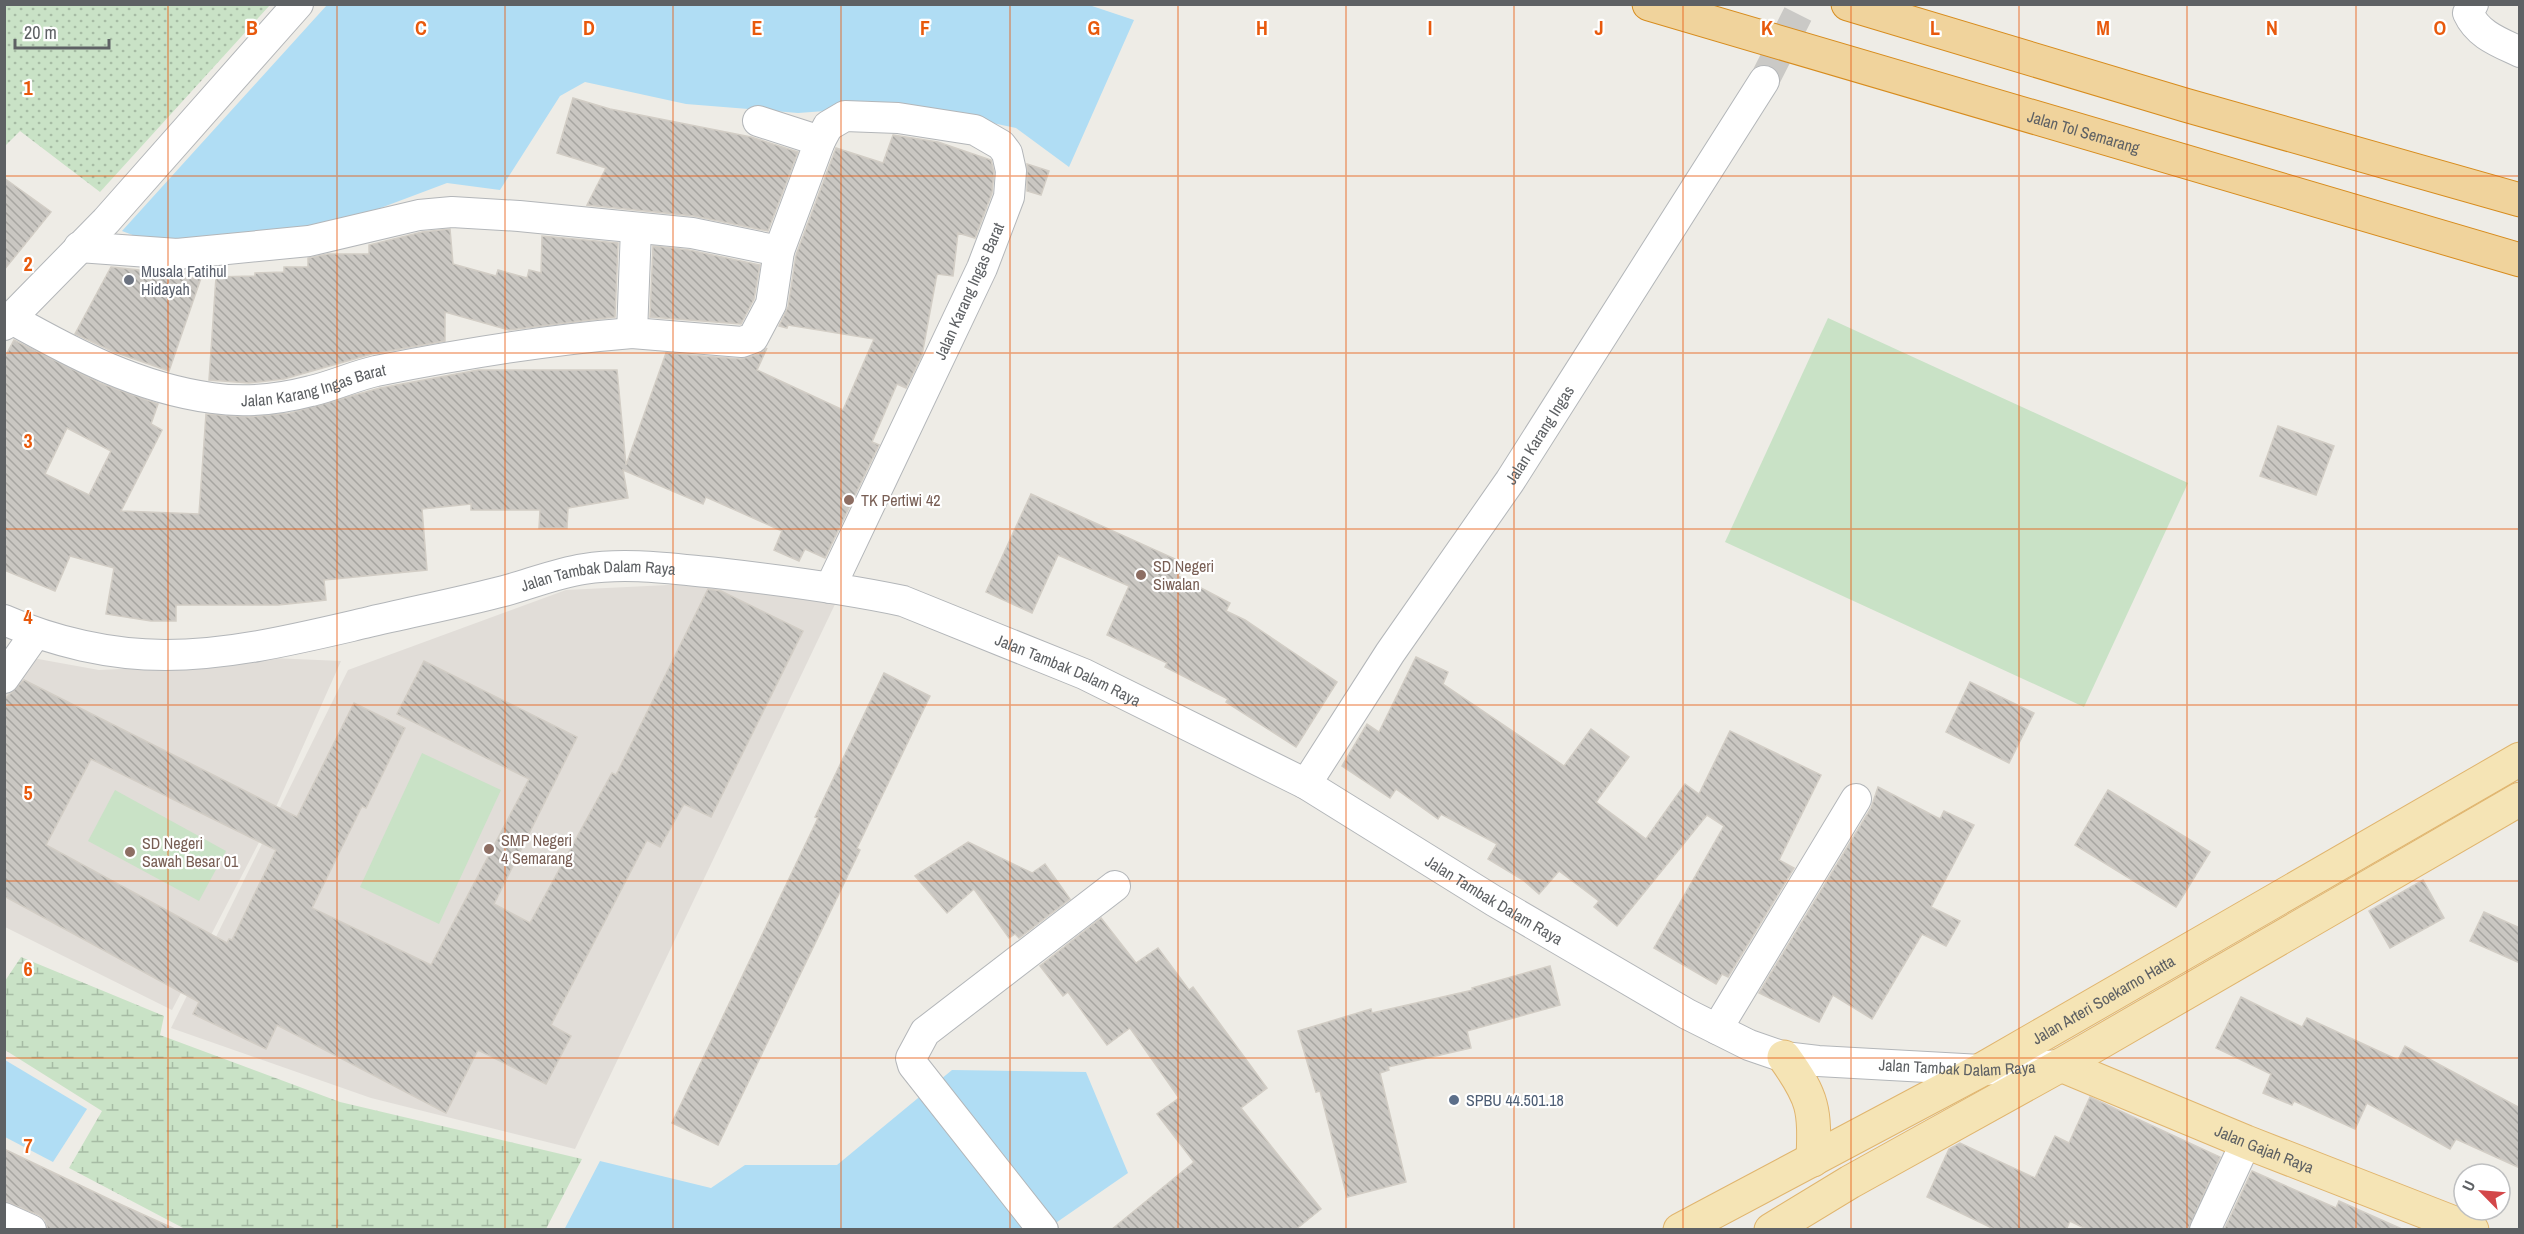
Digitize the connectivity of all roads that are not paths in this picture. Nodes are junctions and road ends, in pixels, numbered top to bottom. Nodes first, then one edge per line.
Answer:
1 (298, 4) edge
2 (1649, 4) edge
3 (1848, 4) edge
4 (2470, 9) edge
5 (2520, 52) edge
6 (1764, 81) tunnel mouth
7 (758, 121) dead end
8 (820, 141) junction
9 (2520, 200) edge
10 (636, 229) junction
11 (79, 247) junction
12 (779, 251) junction
13 (2520, 260) edge
14 (8, 322) edge
15 (632, 333) junction
16 (830, 588) junction
17 (4, 620) edge
18 (35, 634) junction
19 (4, 678) edge
20 (2520, 759) edge
21 (1306, 784) junction
22 (1856, 799) dead end
23 (2520, 799) edge
24 (1115, 886) dead end
25 (1717, 1029) junction
26 (1784, 1057) junction
27 (2061, 1065) junction
28 (1981, 1070) junction
29 (2246, 1142) junction
30 (1813, 1160) junction
31 (4, 1218) edge
32 (2464, 1228) edge
33 (31, 1230) edge
34 (1043, 1230) edge
35 (1680, 1230) edge
36 (1771, 1230) edge
37 (2205, 1230) edge

1 - 11 street, Jalan Karang Ingas Barat
2 - 13 highway, Jalan Tol Semarang
3 - 9 highway
4 - 5 street
6 - 21 street, Jalan Karang Ingas
7 - 8 street
8 - 12 street, Jalan Karang Ingas Barat
8 - 16 street, Jalan Karang Ingas Barat
10 - 11 street
10 - 12 street
10 - 15 street
11 - 14 street, Jalan Karang Ingas Barat
12 - 15 street, Jalan Karang Ingas Barat
14 - 15 street, Jalan Karang Ingas Barat
16 - 18 street, Jalan Tambak Dalam Raya
16 - 21 street, Jalan Tambak Dalam Raya
17 - 18 street, Jalan Tambak Dalam Raya
18 - 19 street
20 - 28 main road, Jalan Arteri Soekarno Hatta
21 - 25 street, Jalan Tambak Dalam Raya
22 - 25 street
23 - 27 main road
24 - 34 street
25 - 26 street, Jalan Tambak Dalam Raya
26 - 28 street, Jalan Tambak Dalam Raya
26 - 30 main road
27 - 28 street, Jalan Tambak Dalam Raya
27 - 29 main road, Jalan Gajah Raya
27 - 36 main road
28 - 30 main road, Jalan Arteri Soekarno Hatta
29 - 32 main road, Jalan Gajah Raya
29 - 37 street
30 - 35 main road, Jalan Arteri Soekarno Hatta
31 - 33 street

